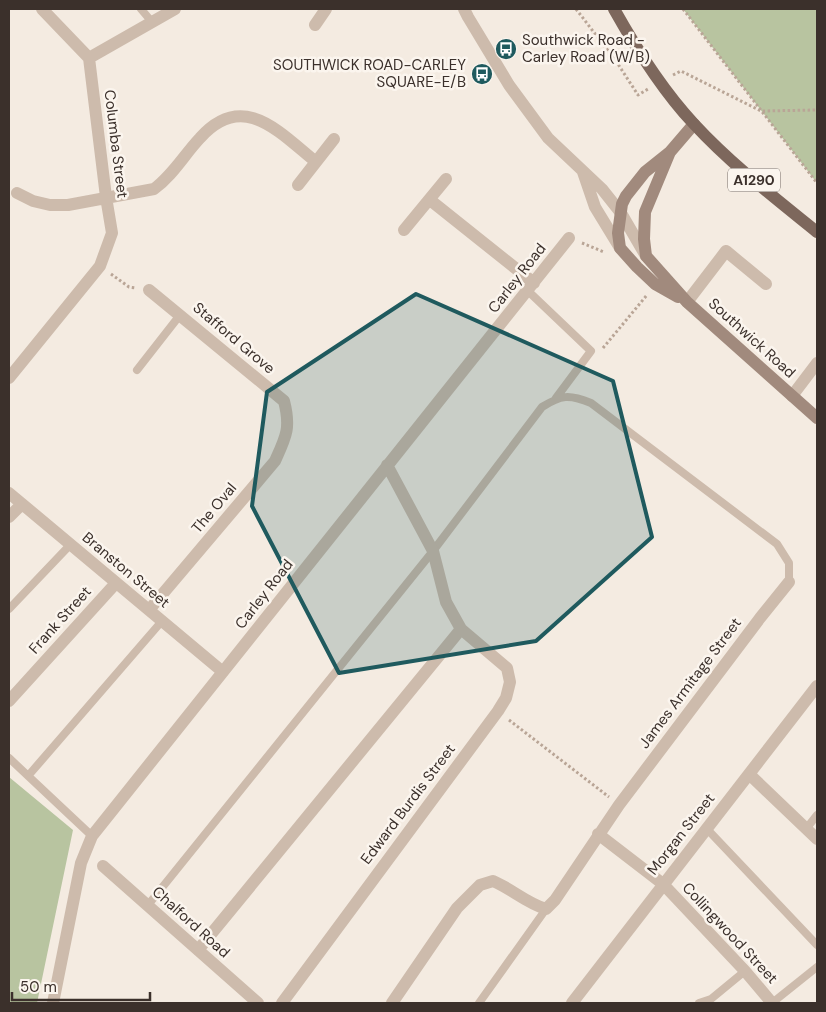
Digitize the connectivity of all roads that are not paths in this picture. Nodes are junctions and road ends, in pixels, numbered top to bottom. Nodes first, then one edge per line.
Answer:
1 (42, 9) edge
2 (141, 9) edge
3 (175, 9) edge
4 (326, 9) edge
5 (464, 9) edge
6 (614, 9) edge
7 (152, 22) junction
8 (315, 25) dead end
9 (89, 58) junction
10 (694, 124) junction
11 (334, 139) dead end
12 (670, 152) junction
13 (316, 162) junction
14 (582, 170) junction
15 (446, 179) dead end
16 (298, 186) dead end
17 (17, 193) dead end
18 (106, 197) junction
19 (430, 200) junction
20 (621, 213) junction
21 (404, 230) dead end
22 (817, 232) edge
23 (569, 238) road end
24 (620, 248) junction
25 (646, 256) junction
26 (766, 284) dead end
27 (531, 287) junction
28 (149, 290) road end
29 (687, 302) junction
30 (180, 315) junction
31 (817, 363) edge
32 (137, 370) dead end
33 (9, 378) edge
34 (792, 396) junction
35 (556, 398) junction
36 (288, 418) joint
37 (817, 418) edge
38 (387, 465) junction
39 (9, 493) edge
40 (22, 504) junction
41 (9, 517) edge
42 (70, 545) junction
43 (433, 551) junction
44 (789, 582) joint
45 (116, 583) junction
46 (9, 609) edge
47 (149, 610) junction
48 (162, 621) junction
49 (461, 629) junction
50 (223, 672) junction
51 (817, 686) edge
52 (9, 702) edge
53 (9, 758) edge
54 (749, 774) junction
55 (28, 776) junction
56 (817, 814) edge
57 (707, 829) junction
58 (806, 829) junction
59 (598, 834) junction
60 (92, 836) junction
61 (817, 839) edge
62 (102, 866) dead end
63 (663, 884) junction
64 (148, 905) junction
65 (546, 909) junction
66 (817, 944) edge
67 (198, 950) junction
68 (817, 967) edge
69 (745, 971) junction
70 (53, 1003) edge
71 (258, 1003) edge
72 (282, 1003) edge
73 (392, 1003) edge
74 (479, 1003) edge
75 (572, 1003) edge
76 (699, 1003) edge
77 (772, 1003) edge

1 - 9 street
2 - 7 lane
3 - 7 street
4 - 8 street
5 - 14 street
6 - 10 main road, A1290
7 - 9 street
9 - 18 street, Columba Street
10 - 12 main road
10 - 22 main road, A1290
11 - 13 street
12 - 20 main road
12 - 25 main road
13 - 16 street
13 - 18 street
14 - 20 street
14 - 24 street
15 - 19 street
17 - 18 street
18 - 33 street, Columba Street
19 - 21 street
19 - 27 street
20 - 24 main road
20 - 25 street
23 - 27 street, Carley Road
24 - 29 main road
25 - 29 main road
26 - 29 street
27 - 35 lane
27 - 38 street, Carley Road
28 - 30 street, Stafford Grove
29 - 34 main road, Southwick Road
30 - 32 lane
30 - 36 street, Stafford Grove
31 - 34 street
34 - 37 main road, Southwick Road
35 - 43 lane
35 - 44 lane
36 - 47 street, The Oval
38 - 43 street, Edward Burdis Street
38 - 50 street, Carley Road
39 - 40 street, Branston Street
40 - 41 street
40 - 42 street, Branston Street
42 - 45 street, Branston Street
42 - 46 lane
43 - 49 street, Edward Burdis Street
43 - 64 lane
44 - 59 street, James Armitage Street
45 - 47 street, Branston Street
45 - 52 street, Frank Street
47 - 48 street, Branston Street
48 - 50 street, Branston Street
48 - 55 lane
49 - 67 street
49 - 72 street, Edward Burdis Street
50 - 60 street, Carley Road
51 - 54 street, Morgan Street
53 - 55 lane
54 - 57 street, Morgan Street
54 - 58 street
55 - 60 lane
56 - 58 lane
57 - 63 street, Morgan Street
57 - 66 lane
58 - 61 street
59 - 63 street, Collingwood Street
59 - 65 street, James Armitage Street
60 - 70 street, Carley Road
62 - 64 street, Chalford Road
63 - 69 street, Collingwood Street
63 - 75 street, Morgan Street
64 - 67 street, Chalford Road
65 - 73 street
65 - 74 lane
67 - 71 street, Chalford Road
68 - 77 lane
69 - 76 lane
69 - 77 street, Collingwood Street

